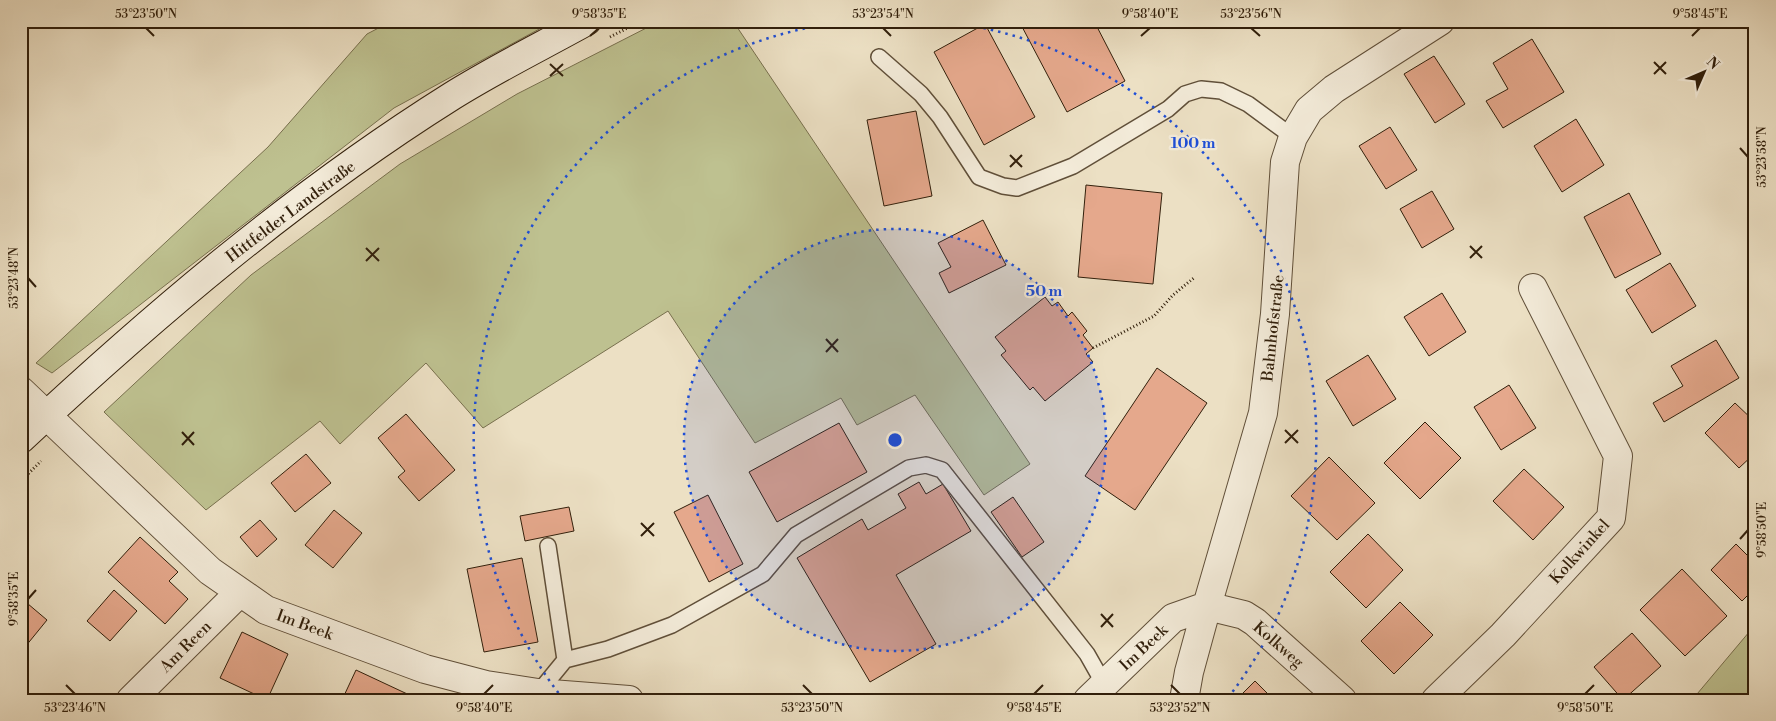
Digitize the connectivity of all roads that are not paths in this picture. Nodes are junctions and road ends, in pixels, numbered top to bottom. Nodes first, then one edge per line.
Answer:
1 (1440, 21) edge
2 (597, 30) edge
3 (879, 57) dead end
4 (1293, 137) junction
5 (1533, 288) dead end
6 (21, 390) edge
7 (47, 415) junction
8 (21, 439) edge
9 (548, 546) dead end
10 (239, 593) junction
11 (1207, 606) junction
12 (565, 660) junction
13 (1096, 692) edge
14 (538, 693) junction
15 (131, 700) edge
16 (629, 700) edge
17 (1184, 700) edge
18 (1342, 700) edge
19 (1436, 700) edge

1 - 4 street, Bahnhofstraße
2 - 7 street, Hittfelder Landstraße
3 - 4 lane
4 - 11 street, Bahnhofstraße
5 - 19 street, Kolkwinkel
6 - 7 street, Im Beek
7 - 8 street, Hittfelder Landstraße
7 - 10 street, Im Beek
9 - 12 lane
10 - 14 street, Im Beek
10 - 15 street, Am Reen
11 - 13 street, Im Beek
11 - 17 street, Bahnhofstraße
11 - 18 street, Kolkweg
12 - 13 lane
12 - 14 lane
14 - 16 street, Im Beek

